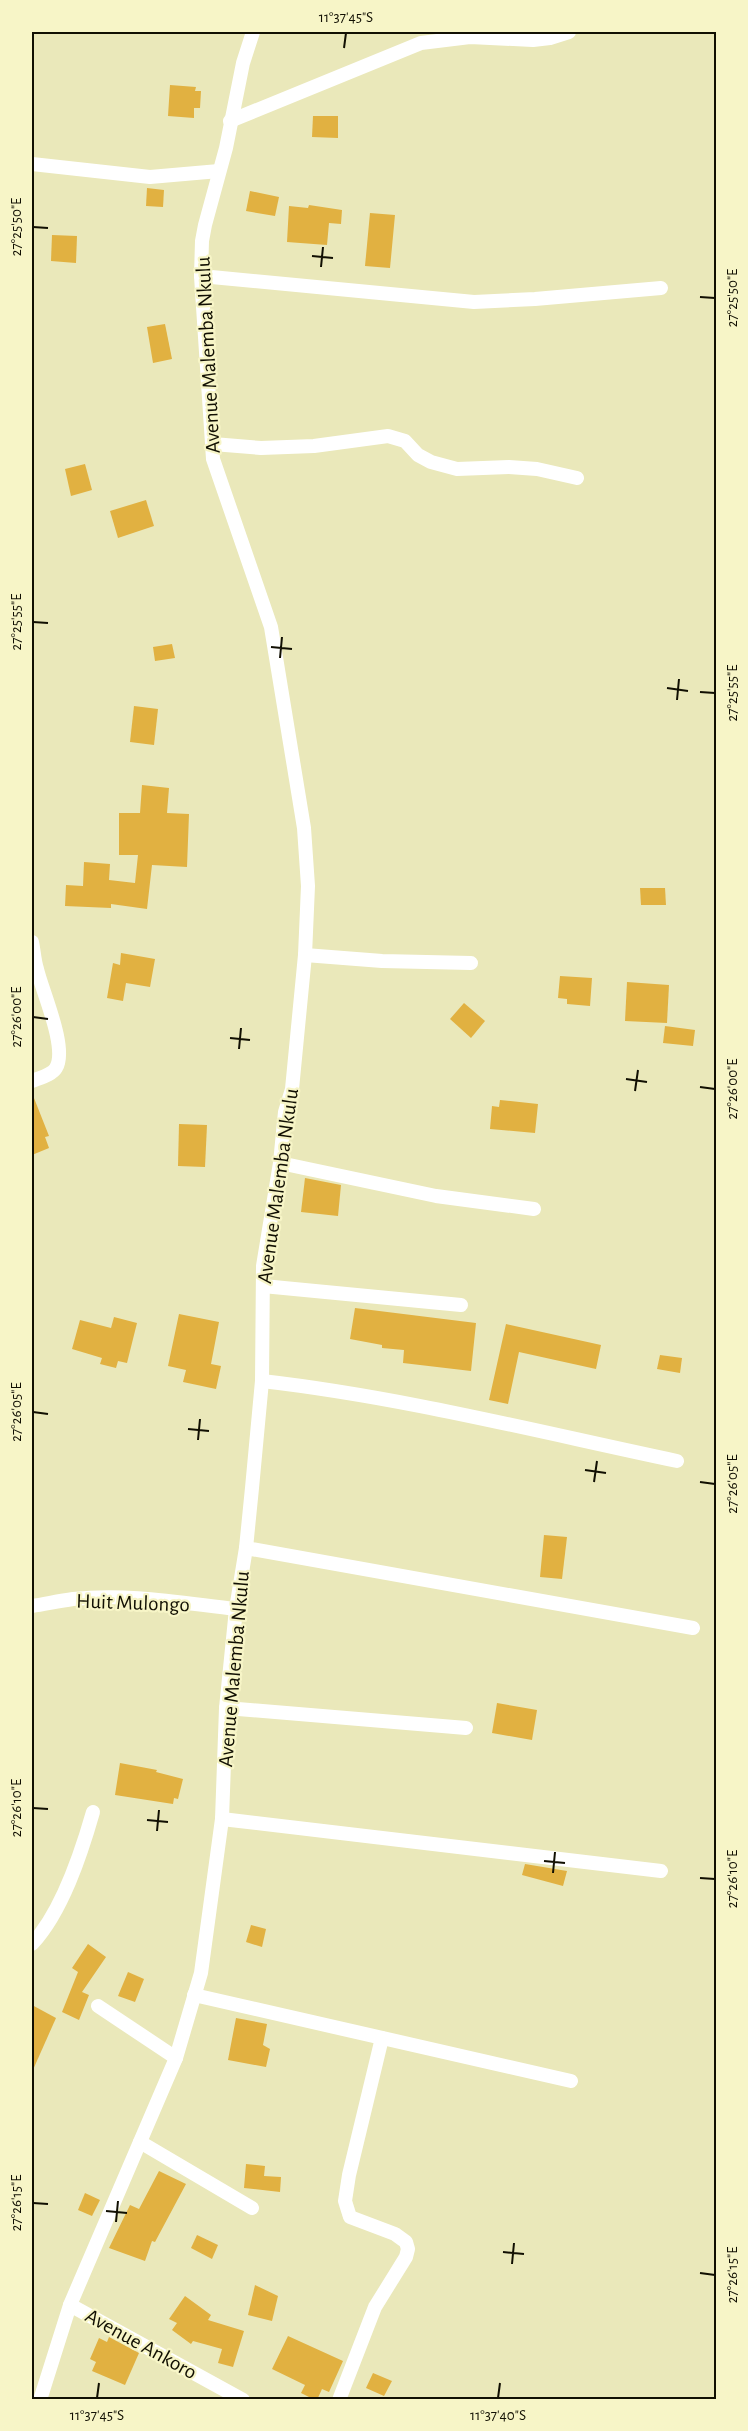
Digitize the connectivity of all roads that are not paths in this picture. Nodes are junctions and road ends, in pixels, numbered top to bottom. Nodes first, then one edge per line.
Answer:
1 (253, 32) edge
2 (569, 32) edge
3 (230, 121) junction
4 (32, 164) edge
5 (219, 171) junction
6 (201, 276) junction
7 (661, 288) dead end
8 (213, 444) junction
9 (577, 478) dead end
10 (32, 942) edge
11 (305, 955) junction
12 (471, 963) dead end
13 (32, 1081) edge
14 (280, 1163) junction
15 (534, 1209) dead end
16 (263, 1286) junction
17 (461, 1305) dead end
18 (262, 1381) junction
19 (677, 1461) dead end
20 (246, 1548) junction
21 (32, 1606) edge
22 (236, 1609) junction
23 (693, 1628) dead end
24 (226, 1708) junction
25 (466, 1728) dead end
26 (93, 1812) dead end
27 (222, 1819) junction
28 (661, 1871) dead end
29 (32, 1944) edge
30 (194, 1995) junction
31 (98, 2006) dead end
32 (382, 2038) junction
33 (176, 2058) junction
34 (571, 2081) dead end
35 (140, 2142) junction
36 (252, 2208) dead end
37 (70, 2305) junction
38 (40, 2400) edge
39 (243, 2400) edge
40 (339, 2400) edge

1 - 3 street, Avenue Malemba Nkulu
2 - 3 street
3 - 5 street, Avenue Malemba Nkulu
4 - 5 street
5 - 6 street, Avenue Malemba Nkulu
6 - 7 street
6 - 8 street, Avenue Malemba Nkulu
8 - 9 street
8 - 11 street, Avenue Malemba Nkulu
10 - 13 street
11 - 12 street
11 - 14 street, Avenue Malemba Nkulu
14 - 15 street
14 - 16 street, Avenue Malemba Nkulu
16 - 17 street
16 - 18 street, Avenue Malemba Nkulu
18 - 19 street
18 - 20 street, Avenue Malemba Nkulu
20 - 22 street, Avenue Malemba Nkulu
20 - 23 street
21 - 22 street, Huit Mulongo
22 - 24 street, Avenue Malemba Nkulu
24 - 25 street
24 - 27 street, Avenue Malemba Nkulu
26 - 29 street
27 - 28 street
27 - 30 street, Avenue Malemba Nkulu
30 - 32 street
30 - 33 street, Avenue Malemba Nkulu
31 - 33 street
32 - 34 street
32 - 40 street
33 - 35 street, Avenue Malemba Nkulu
35 - 36 street
35 - 37 street, Avenue Malemba Nkulu
37 - 38 street, Avenue Malemba Nkulu
37 - 39 street, Avenue Ankoro

